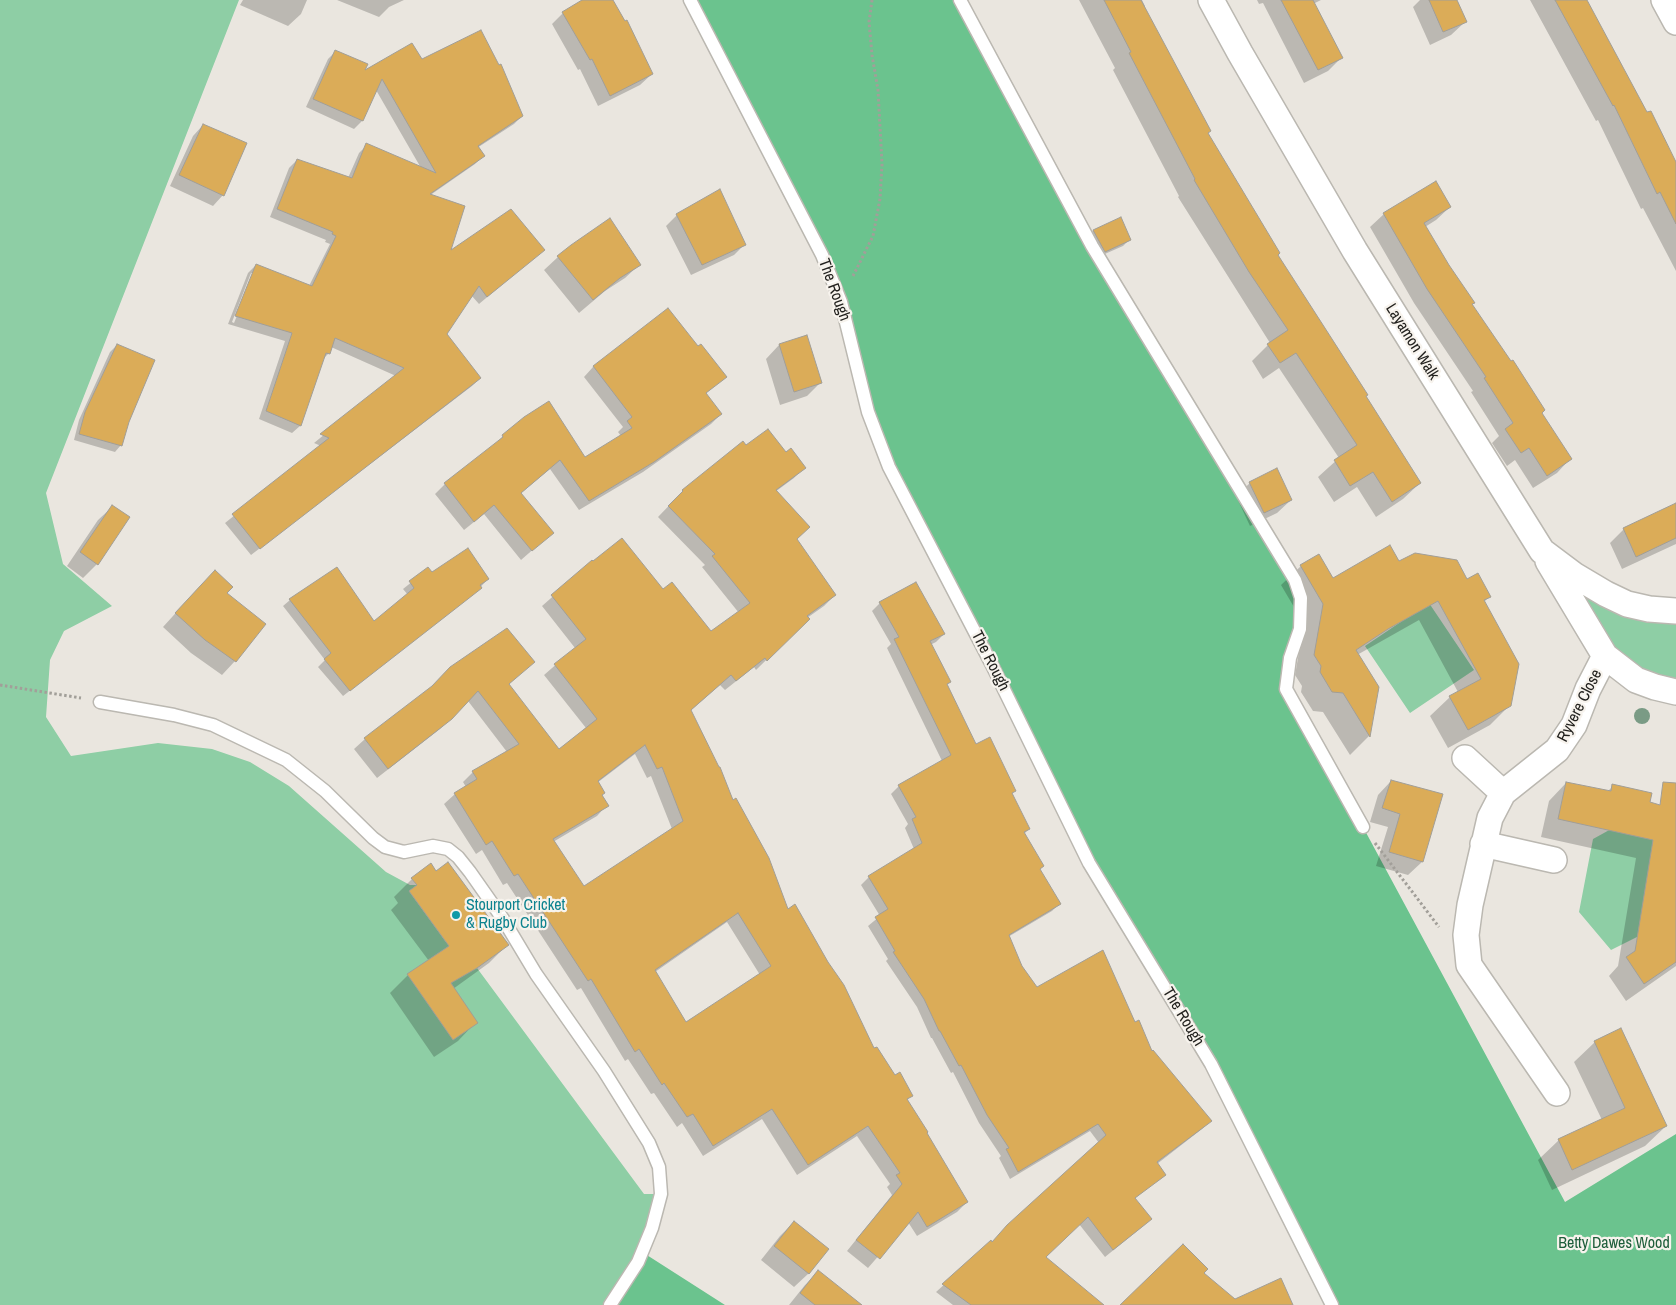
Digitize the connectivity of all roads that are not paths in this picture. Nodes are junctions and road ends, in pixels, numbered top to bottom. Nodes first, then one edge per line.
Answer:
1 (690, 0) edge
2 (960, 0) edge
3 (1211, 0) edge
4 (1664, 0) edge
5 (1676, 22) edge
6 (1542, 551) junction
7 (1676, 612) edge
8 (1605, 656) junction
9 (1676, 692) edge
10 (100, 702) road end
11 (1465, 758) dead end
12 (1503, 793) junction
13 (1363, 827) road end
14 (1483, 844) junction
15 (1554, 860) dead end
16 (1557, 1093) dead end
17 (610, 1305) edge
18 (1332, 1305) edge

1 - 18 lane, The Rough
2 - 13 lane
3 - 6 street, Layamon Walk
4 - 5 street
6 - 7 street, Layamon Walk
6 - 8 street, Ryvere Close
8 - 9 street
8 - 12 street, Ryvere Close
10 - 17 lane
11 - 12 street
12 - 14 street, Ryvere Close
14 - 15 street
14 - 16 street, Ryvere Close

